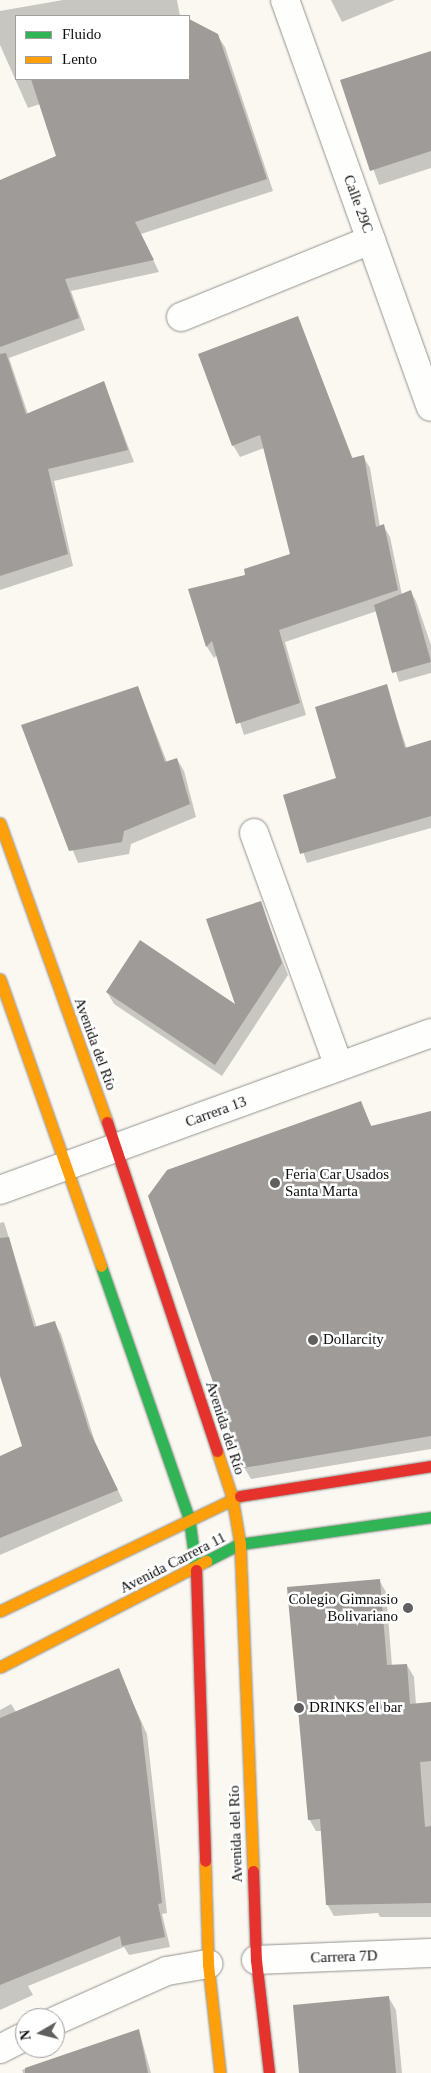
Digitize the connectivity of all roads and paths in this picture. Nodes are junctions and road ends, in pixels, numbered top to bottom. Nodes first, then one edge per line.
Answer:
1 (285, 0) edge
2 (371, 240) junction
3 (181, 316) dead end
4 (431, 407) edge
5 (0, 823) edge
6 (254, 833) dead end
7 (0, 979) edge
8 (431, 1033) edge
9 (339, 1066) junction
10 (116, 1148) junction
11 (67, 1167) junction
12 (0, 1190) edge
13 (431, 1466) edge
14 (232, 1497) junction
15 (431, 1517) edge
16 (189, 1518) junction
17 (240, 1544) junction
18 (196, 1569) junction
19 (0, 1611) edge
20 (0, 1667) edge
21 (431, 1953) edge
22 (256, 1960) junction
23 (208, 1964) junction
24 (65, 2017) edge
25 (15, 2041) edge
26 (0, 2049) edge
27 (220, 2073) edge
28 (269, 2073) edge

1 - 2 street, Calle 29C
2 - 3 street
2 - 4 street, Calle 29C
5 - 10 main road, Avenida del Río
6 - 9 street
7 - 11 main road
8 - 9 street, Carrera 13
9 - 10 street, Carrera 13
10 - 11 street, Carrera 13
10 - 14 main road, Avenida del Río
11 - 12 street, Carrera 13
11 - 16 main road
13 - 14 main road
14 - 16 main road
14 - 17 main road, Avenida del Río
15 - 17 main road, Avenida Carrera 11
16 - 18 main road
16 - 19 main road
17 - 18 main road, Avenida Carrera 11
17 - 22 main road, Avenida del Río
18 - 20 main road, Avenida Carrera 11
18 - 23 main road
21 - 22 street, Carrera 7D
22 - 28 main road, Avenida del Río
23 - 24 street
23 - 27 main road
25 - 26 street

